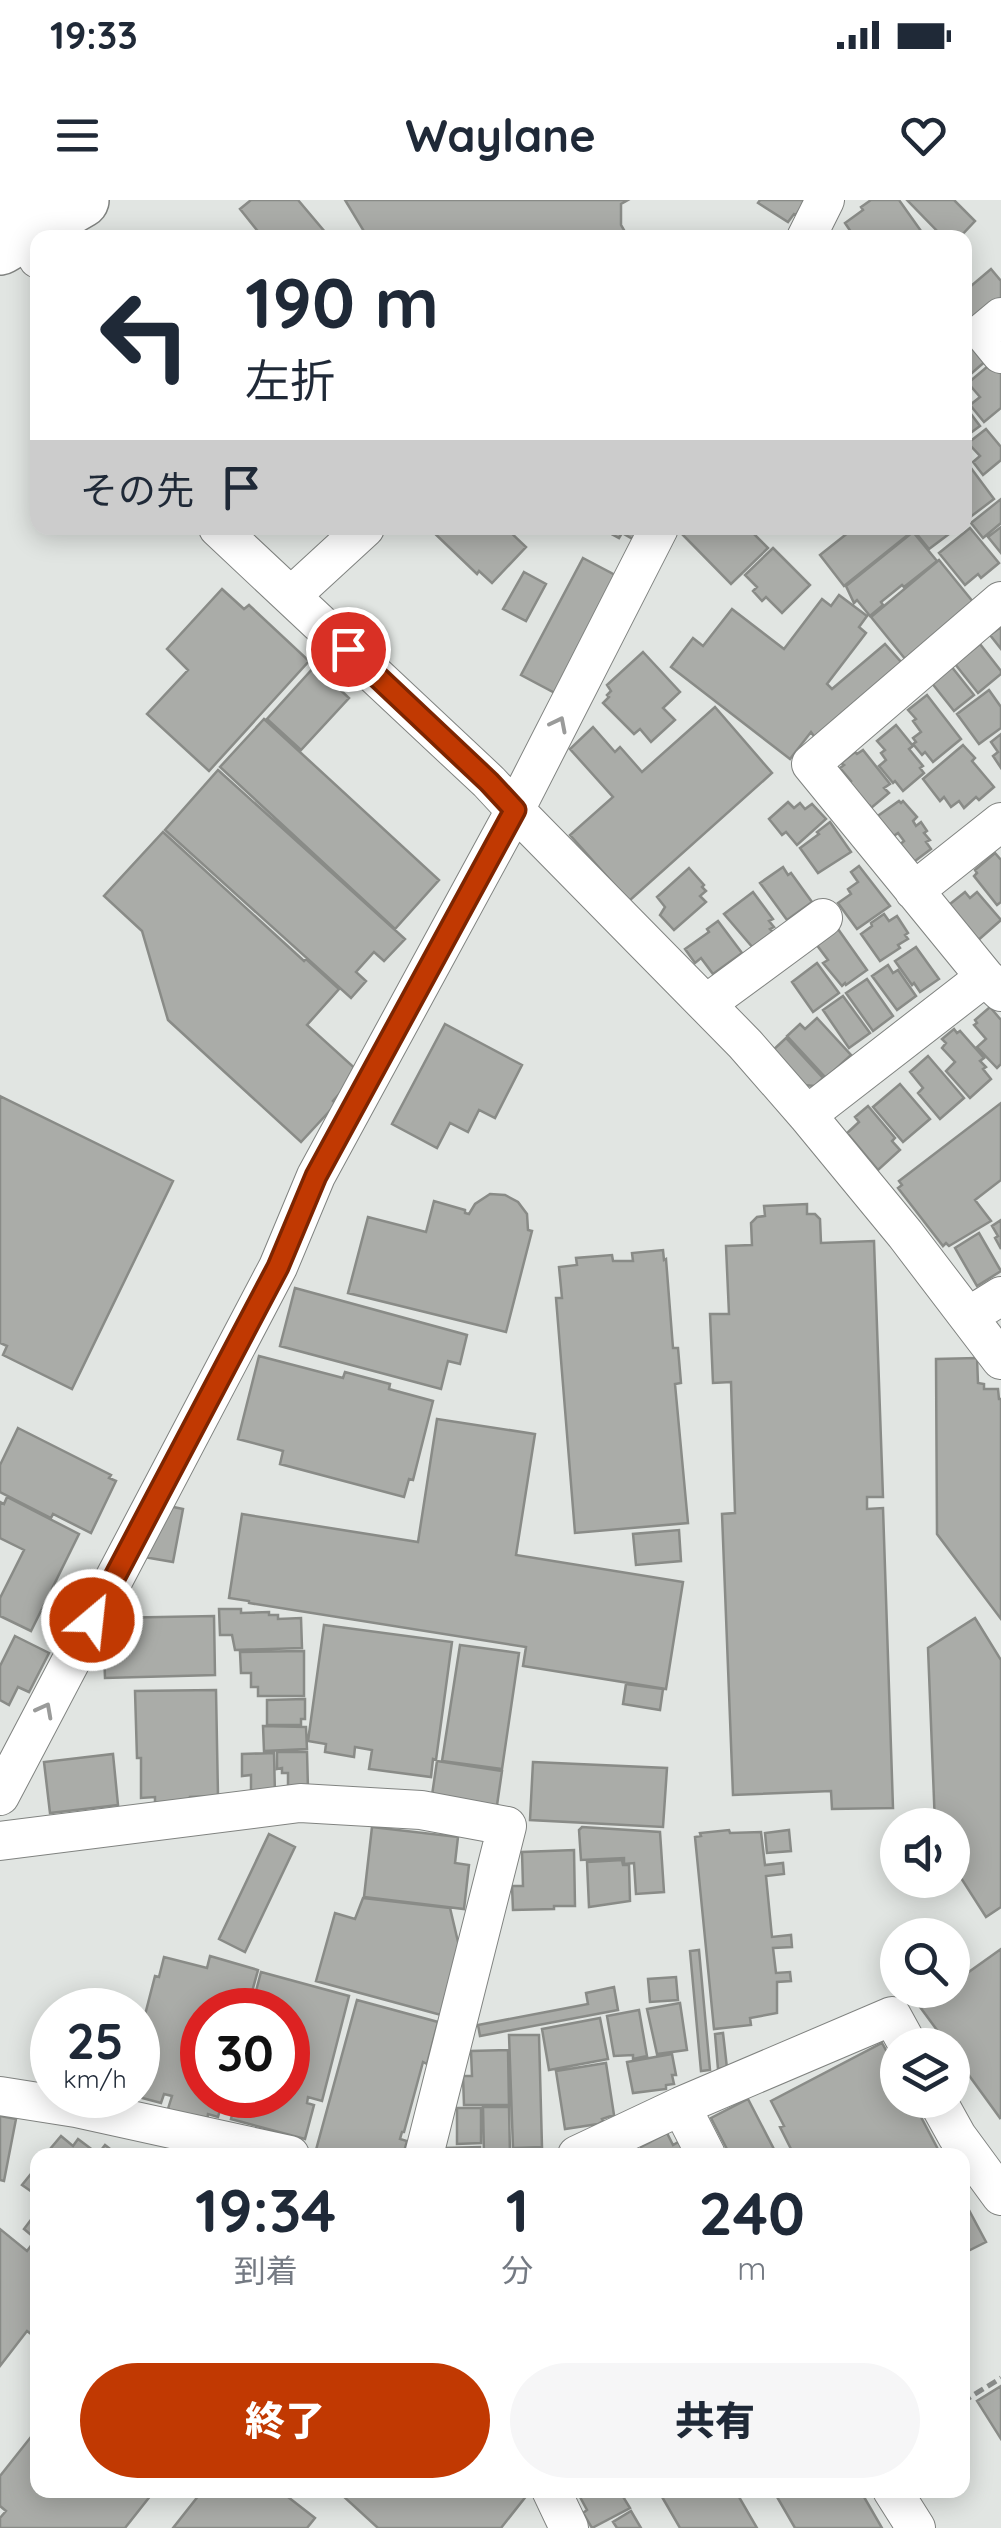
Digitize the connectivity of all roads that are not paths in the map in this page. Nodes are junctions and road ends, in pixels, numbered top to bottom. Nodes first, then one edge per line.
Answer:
1 (81, 200) edge
2 (824, 200) edge
3 (810, 230) edge
4 (17, 234) edge
5 (1001, 317) edge
6 (1001, 354) edge
7 (226, 535) edge
8 (356, 535) edge
9 (655, 535) edge
10 (291, 596) junction
11 (1001, 601) edge
12 (515, 810) junction
13 (1001, 822) edge
14 (914, 891) junction
15 (823, 918) dead end
16 (993, 984) edge
17 (706, 1004) junction
18 (808, 1115) junction
19 (1001, 1296) edge
20 (968, 1316) junction
21 (1001, 1360) edge
22 (0, 1796) edge
23 (0, 1841) edge
24 (899, 2028) edge
25 (0, 2096) edge
26 (681, 2106) junction
27 (947, 2118) edge
28 (258, 2148) edge
29 (426, 2148) edge
30 (592, 2148) edge
31 (702, 2148) edge
32 (966, 2148) edge
33 (970, 2154) edge
34 (1001, 2196) edge
35 (555, 2498) edge
36 (897, 2498) edge
37 (569, 2528) edge
38 (916, 2528) edge

1 - 4 highway
2 - 3 street
5 - 6 street
7 - 10 street
8 - 10 street
12 -> 9 street
10 - 12 street
11 - 14 street
12 - 17 street
22 -> 12 street
13 - 14 street
14 - 16 street
15 - 17 street
16 - 18 street
17 - 18 street
18 - 20 street
19 - 20 street
20 - 21 street
23 - 29 street
24 - 26 street
25 - 28 street
26 - 30 street
26 - 31 street
27 - 32 street
33 - 34 street
35 - 37 street
36 - 38 street

